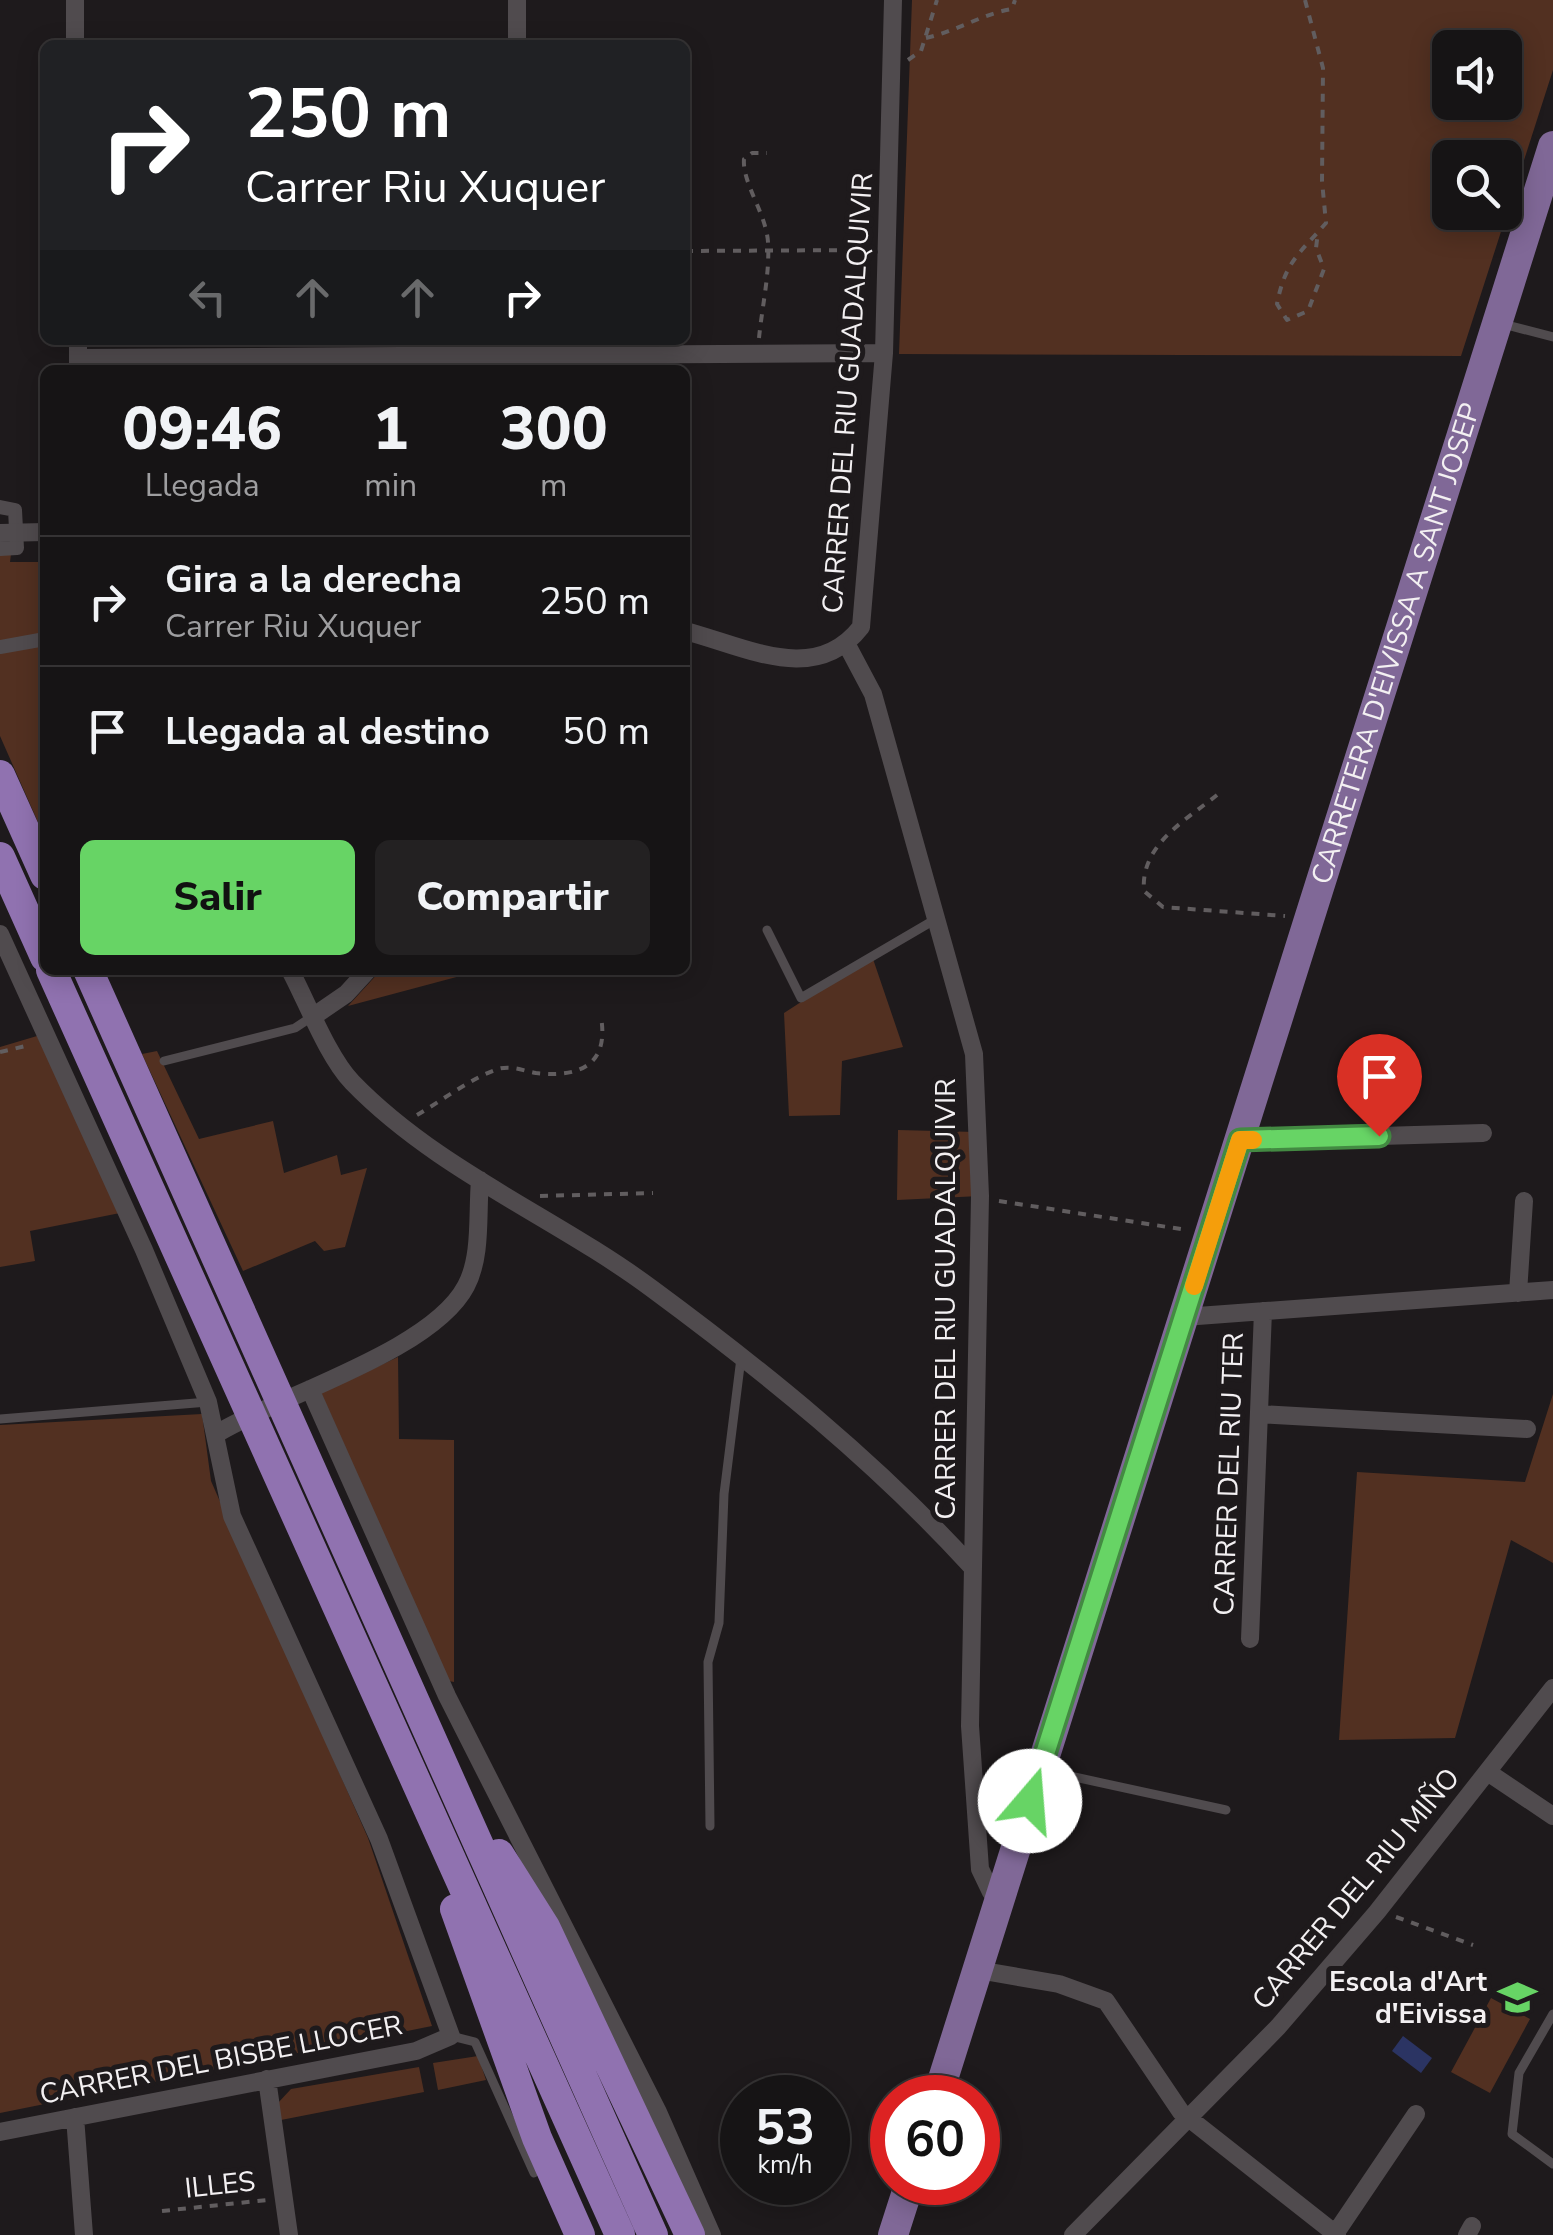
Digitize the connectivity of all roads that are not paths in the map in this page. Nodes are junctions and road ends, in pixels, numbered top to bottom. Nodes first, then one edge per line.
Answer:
1 (75, 0) edge
2 (517, 0) edge
3 (893, 0) edge
4 (75, 40) edge
5 (517, 40) edge
6 (1553, 146) edge
7 (1498, 322) junction
8 (1553, 338) edge
9 (519, 348) edge
10 (884, 354) junction
11 (78, 356) edge
12 (0, 507) edge
13 (40, 532) edge
14 (8, 533) edge
15 (0, 549) edge
16 (690, 632) edge
17 (40, 639) edge
18 (847, 645) junction
19 (0, 647) edge
20 (0, 775) edge
21 (0, 857) edge
22 (40, 864) edge
23 (938, 917) junction
24 (767, 930) dead end
25 (0, 934) edge
26 (40, 946) edge
27 (53, 975) edge
28 (90, 975) edge
29 (293, 975) edge
30 (363, 975) edge
31 (314, 1016) junction
32 (164, 1062) dead end
33 (1483, 1132) dead end
34 (1240, 1140) junction
35 (480, 1180) junction
36 (1524, 1201) dead end
37 (1553, 1290) edge
38 (1518, 1293) junction
39 (1263, 1312) junction
40 (1184, 1317) junction
41 (741, 1358) junction
42 (304, 1391) junction
43 (208, 1402) junction
44 (1259, 1414) junction
45 (0, 1418) edge
46 (1527, 1428) dead end
47 (218, 1433) junction
48 (971, 1566) junction
49 (1250, 1640) dead end
50 (1553, 1688) edge
51 (442, 1763) junction
52 (1040, 1770) junction
53 (1489, 1773) junction
54 (1226, 1810) dead end
55 (429, 1814) junction
56 (1553, 1816) edge
57 (710, 1826) dead end
58 (1000, 1896) junction
59 (978, 1970) junction
60 (1553, 2014) edge
61 (451, 2036) junction
62 (944, 2075) edge
63 (266, 2079) junction
64 (1416, 2114) dead end
65 (1189, 2115) junction
66 (75, 2117) junction
67 (0, 2132) edge
68 (1553, 2164) edge
69 (534, 2172) dead end
70 (903, 2205) edge
71 (1336, 2234) edge
72 (84, 2235) edge
73 (289, 2235) edge
74 (580, 2235) edge
75 (620, 2235) edge
76 (653, 2235) edge
77 (690, 2235) edge
78 (712, 2235) edge
79 (893, 2235) edge
80 (1073, 2235) edge

1 - 4 street
2 - 5 street
3 - 10 street, CARRER DEL RIU GUADALQUIVIR
6 - 7 main road, CARRETERA D'EIVISSA A SANT JOSEP
7 - 8 lane
7 - 34 main road, CARRETERA D'EIVISSA A SANT JOSEP
9 - 10 street
9 - 11 street
10 - 18 street, CARRER DEL RIU GUADALQUIVIR
12 - 14 street
13 - 14 street
14 - 15 street
16 - 18 street
17 - 19 street
18 - 23 street, CARRER DEL RIU GUADALQUIVIR
20 - 22 highway
21 - 26 highway
23 - 24 lane
23 - 48 street, CARRER DEL RIU GUADALQUIVIR
25 - 43 street
27 - 55 highway
28 - 51 highway
29 - 31 street
30 - 31 street
31 - 32 lane
31 - 35 street
33 - 34 street
34 - 40 main road, CARRETERA D'EIVISSA A SANT JOSEP
35 - 41 street
35 - 42 street
36 - 38 street
37 - 38 street
38 - 39 street
39 - 40 street
39 - 44 street, CARRER DEL RIU TER
40 - 52 main road, CARRETERA D'EIVISSA A SANT JOSEP
41 - 48 street
41 - 57 lane
42 - 47 street
42 - 78 street
43 - 45 lane
43 - 47 street
44 - 46 street
44 - 49 street, CARRER DEL RIU TER
47 - 61 street
48 - 58 street, CARRER DEL RIU GUADALQUIVIR
50 - 53 street, CARRER DEL RIU MIÑO
51 - 76 highway
51 - 77 highway
52 - 54 lane
52 - 58 main road, CARRETERA D'EIVISSA A SANT JOSEP
53 - 56 street
53 - 65 street, CARRER DEL RIU MIÑO
55 - 74 highway
55 - 75 highway
58 - 59 main road, CARRETERA D'EIVISSA A SANT JOSEP
59 - 62 main road
59 - 65 street
60 - 68 lane
61 - 63 street, CARRER DEL BISBE LLOCER
61 - 69 lane
63 - 66 street, CARRER DEL BISBE LLOCER
63 - 73 street
64 - 71 street
65 - 71 street
65 - 80 street, CARRER DEL RIU MIÑO
66 - 67 street, CARRER DEL BISBE LLOCER
66 - 72 street
70 - 79 main road

